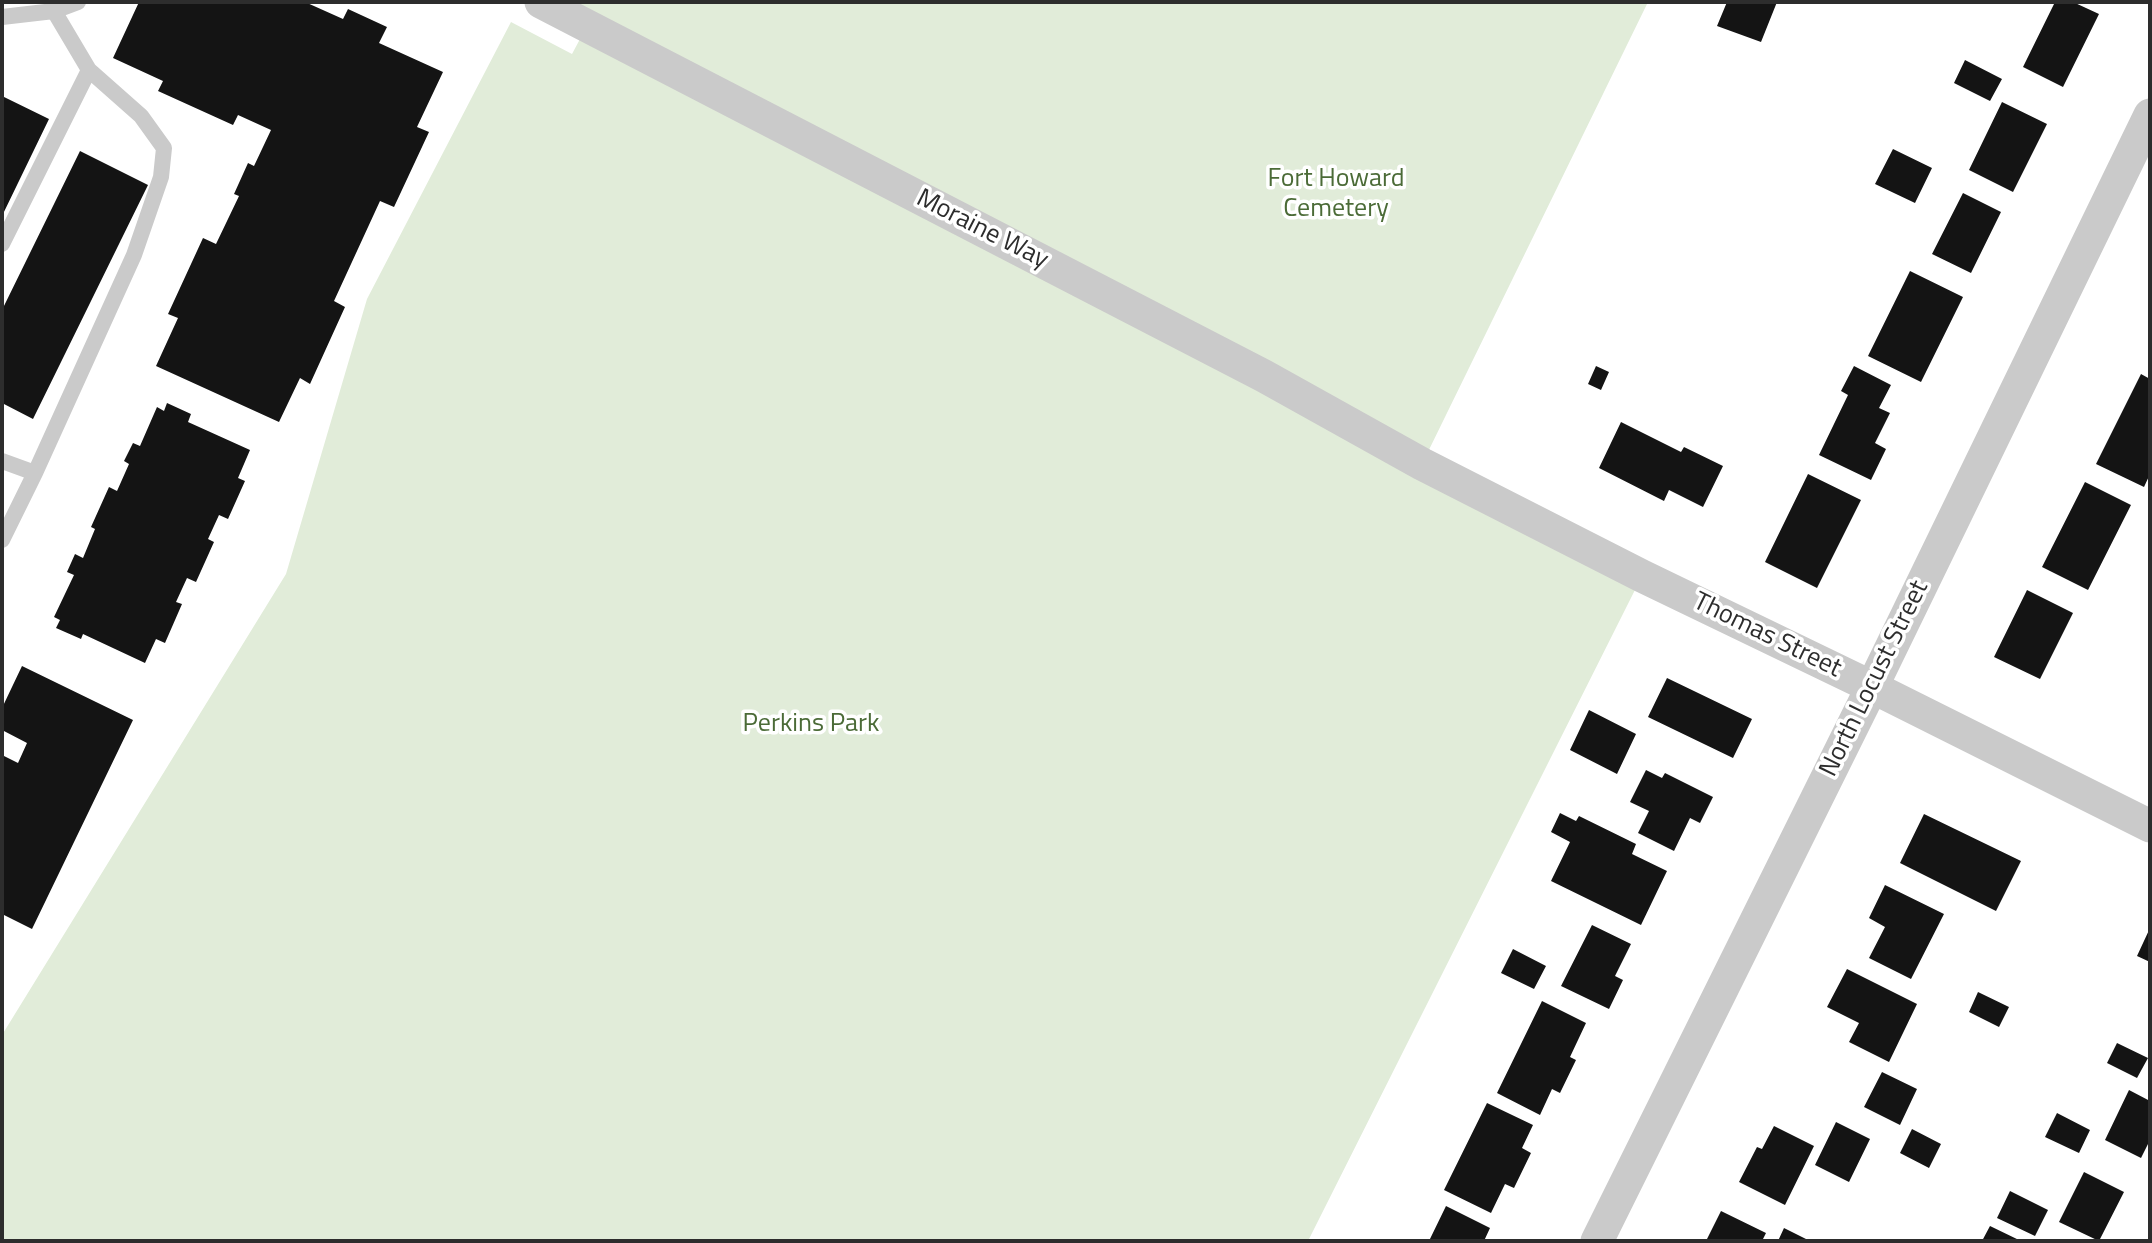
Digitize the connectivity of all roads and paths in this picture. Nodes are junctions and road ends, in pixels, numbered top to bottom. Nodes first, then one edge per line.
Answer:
1 (78, 2) edge
2 (541, 2) edge
3 (54, 11) junction
4 (2, 16) edge
5 (89, 70) junction
6 (2150, 115) edge
7 (2, 244) edge
8 (2, 461) edge
9 (1422, 464) joint
10 (35, 473) junction
11 (2, 540) edge
12 (1872, 687) junction
13 (2150, 826) edge
14 (1597, 1241) edge

1 - 3 lane
2 - 9 street, Moraine Way
3 - 4 lane
3 - 5 lane
5 - 7 lane
5 - 10 lane
6 - 12 street, North Locust Street
8 - 10 lane
9 - 12 street, Thomas Street
10 - 11 lane
12 - 13 street, Thomas Street
12 - 14 street, North Locust Street

